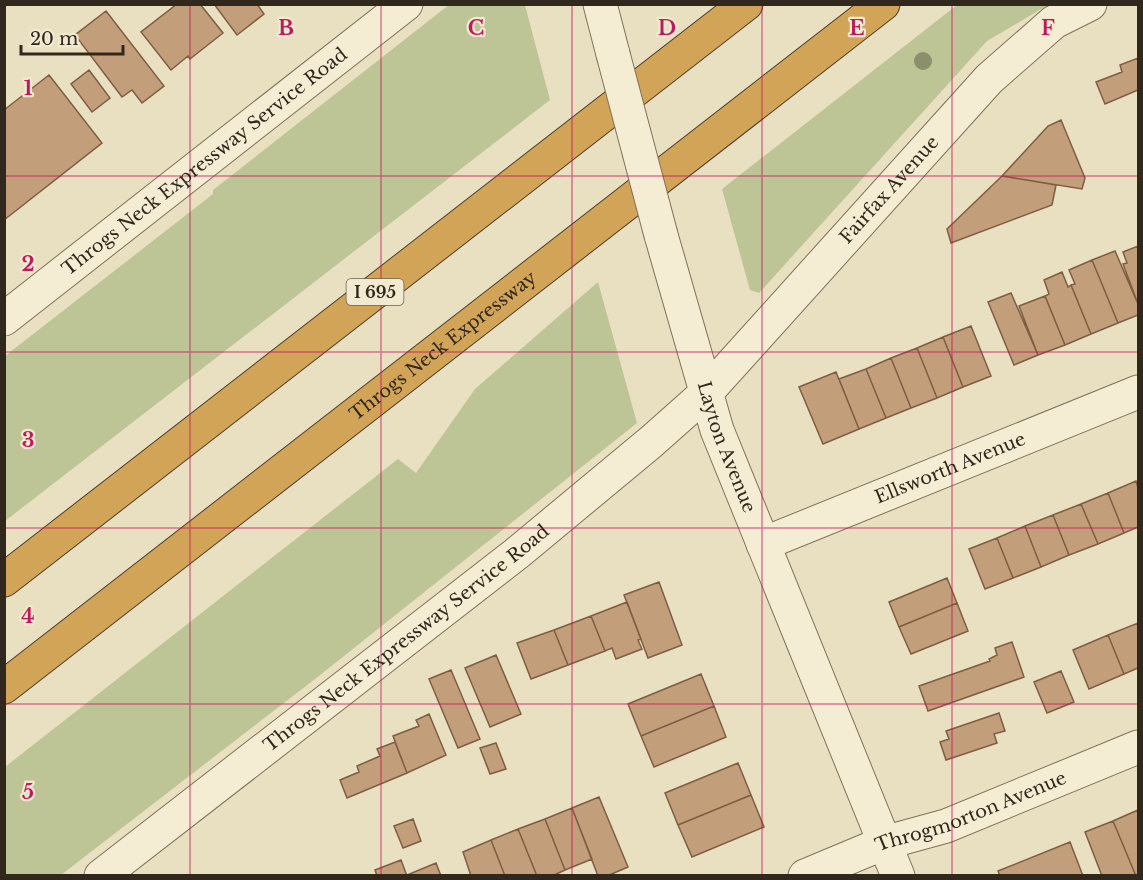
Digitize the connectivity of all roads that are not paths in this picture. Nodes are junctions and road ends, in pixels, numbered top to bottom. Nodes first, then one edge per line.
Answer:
1 (406, 4) edge
2 (600, 4) edge
3 (746, 4) edge
4 (883, 4) edge
5 (1090, 4) edge
6 (4, 319) edge
7 (1138, 392) edge
8 (705, 394) junction
9 (763, 544) junction
10 (4, 580) edge
11 (4, 687) edge
12 (1138, 747) edge
13 (884, 843) junction
14 (101, 876) edge
15 (805, 876) edge
16 (898, 876) edge

1 - 6 street, Throgs Neck Expressway Service Road
2 - 8 street, Layton Avenue, bridge
3 - 10 highway, I 695
4 - 11 highway, Throgs Neck Expressway
5 - 8 street, Fairfax Avenue
7 - 9 street, Ellsworth Avenue
8 - 9 street, Layton Avenue
8 - 14 street, Throgs Neck Expressway Service Road
9 - 13 street, Layton Avenue
12 - 13 street, Throgmorton Avenue
13 - 15 street, Throgmorton Avenue
13 - 16 street, Layton Avenue

